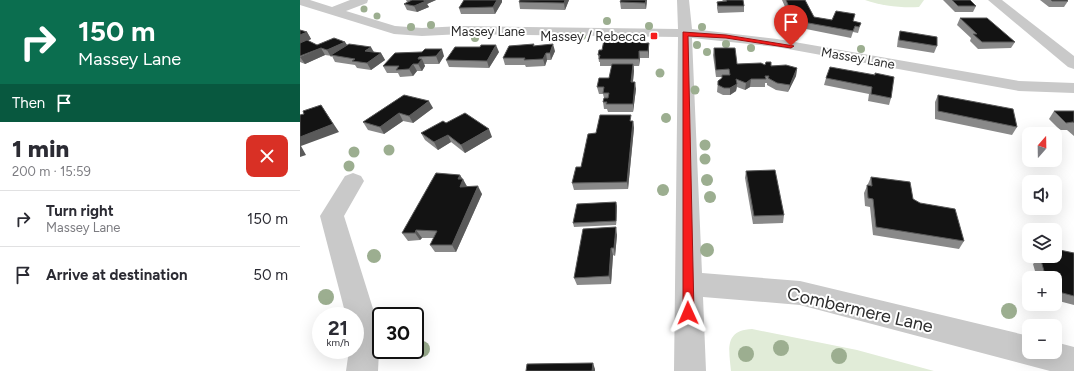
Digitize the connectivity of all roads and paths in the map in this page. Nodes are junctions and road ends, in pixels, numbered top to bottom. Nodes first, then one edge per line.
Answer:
1 (362, 0) edge
2 (683, 0) edge
3 (994, 0) edge
4 (300, 1) edge
5 (333, 11) junction
6 (685, 34) junction
7 (1074, 64) edge
8 (1074, 88) edge
9 (352, 181) dead end
10 (688, 284) junction
11 (1022, 349) edge
12 (1062, 359) edge
13 (1074, 362) edge
14 (362, 371) edge
15 (690, 371) edge

1 - 5 street
2 - 6 street
3 - 7 street
4 - 5 street, Massey Lane
5 - 6 street, Massey Lane
6 - 8 street, Massey Lane
6 - 10 street
9 - 14 street
10 - 11 street, Combermere Lane
10 - 15 street
12 - 13 street

